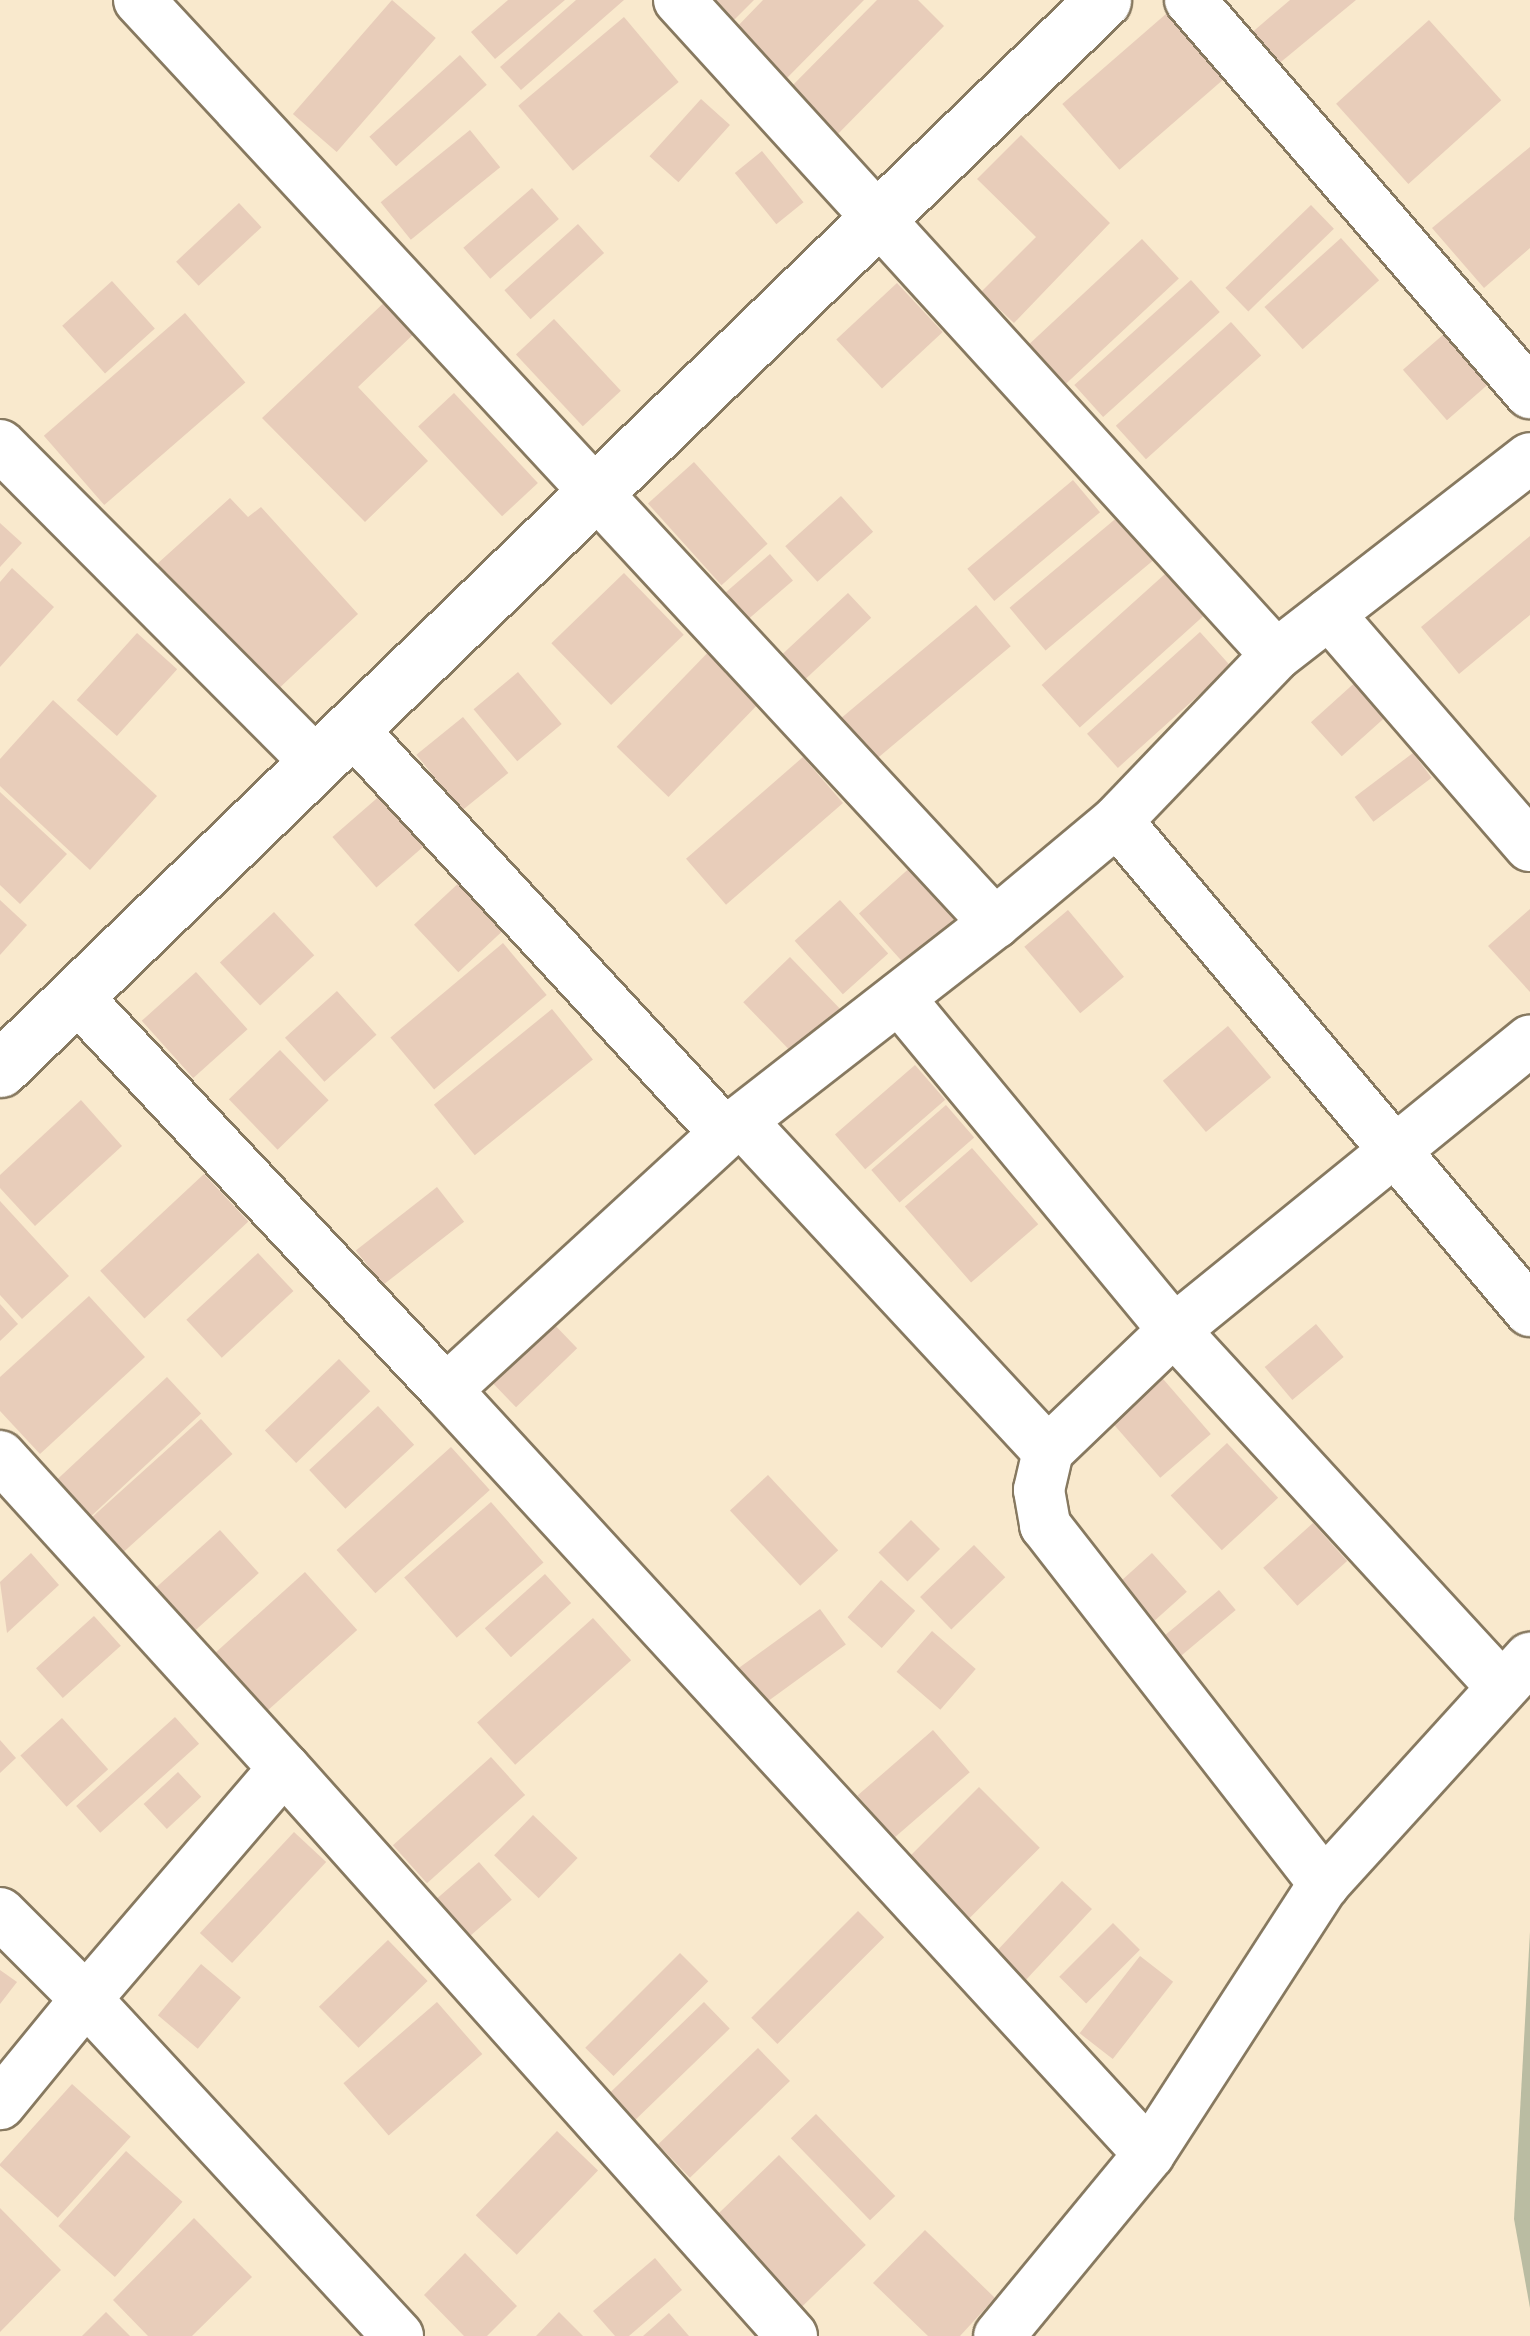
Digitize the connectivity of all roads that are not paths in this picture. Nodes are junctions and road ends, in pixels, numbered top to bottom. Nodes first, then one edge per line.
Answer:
1 (139, 0) edge
2 (679, 0) edge
3 (1103, 0) edge
4 (1190, 0) edge
5 (878, 214) junction
6 (1530, 393) edge
7 (0, 445) edge
8 (1530, 458) edge
9 (594, 492) junction
10 (1329, 614) junction
11 (1276, 655) junction
12 (333, 745) junction
13 (1117, 821) junction
14 (1530, 846) edge
15 (995, 924) junction
16 (76, 996) junction
17 (899, 998) junction
18 (1530, 1040) edge
19 (0, 1070) edge
20 (733, 1127) junction
21 (1392, 1154) junction
22 (1530, 1311) edge
23 (1174, 1330) junction
24 (446, 1390) junction
25 (1048, 1451) junction
26 (0, 1456) edge
27 (1516, 1673) edge
28 (284, 1768) junction
29 (1324, 1884) junction
30 (0, 1914) edge
31 (86, 1999) junction
32 (0, 2104) edge
33 (1149, 2154) junction
34 (398, 2336) edge
35 (792, 2336) edge
36 (999, 2336) edge

1 - 9 street
2 - 5 street
3 - 5 street
4 - 6 street
5 - 9 street
5 - 11 street
7 - 12 street
8 - 10 street
9 - 12 street
9 - 15 street
10 - 11 street
10 - 14 street
11 - 13 street
12 - 16 street
12 - 20 street
13 - 15 street
13 - 21 street
15 - 17 street
16 - 19 street
16 - 24 street
17 - 20 street
17 - 23 street
18 - 21 street
20 - 24 street
20 - 25 street
21 - 22 street
21 - 23 street
23 - 25 street
23 - 27 street
24 - 33 street
25 - 29 street
26 - 28 street
27 - 29 street
28 - 31 street
28 - 35 street
29 - 33 street
30 - 31 street
31 - 32 street
31 - 34 street
33 - 36 street

